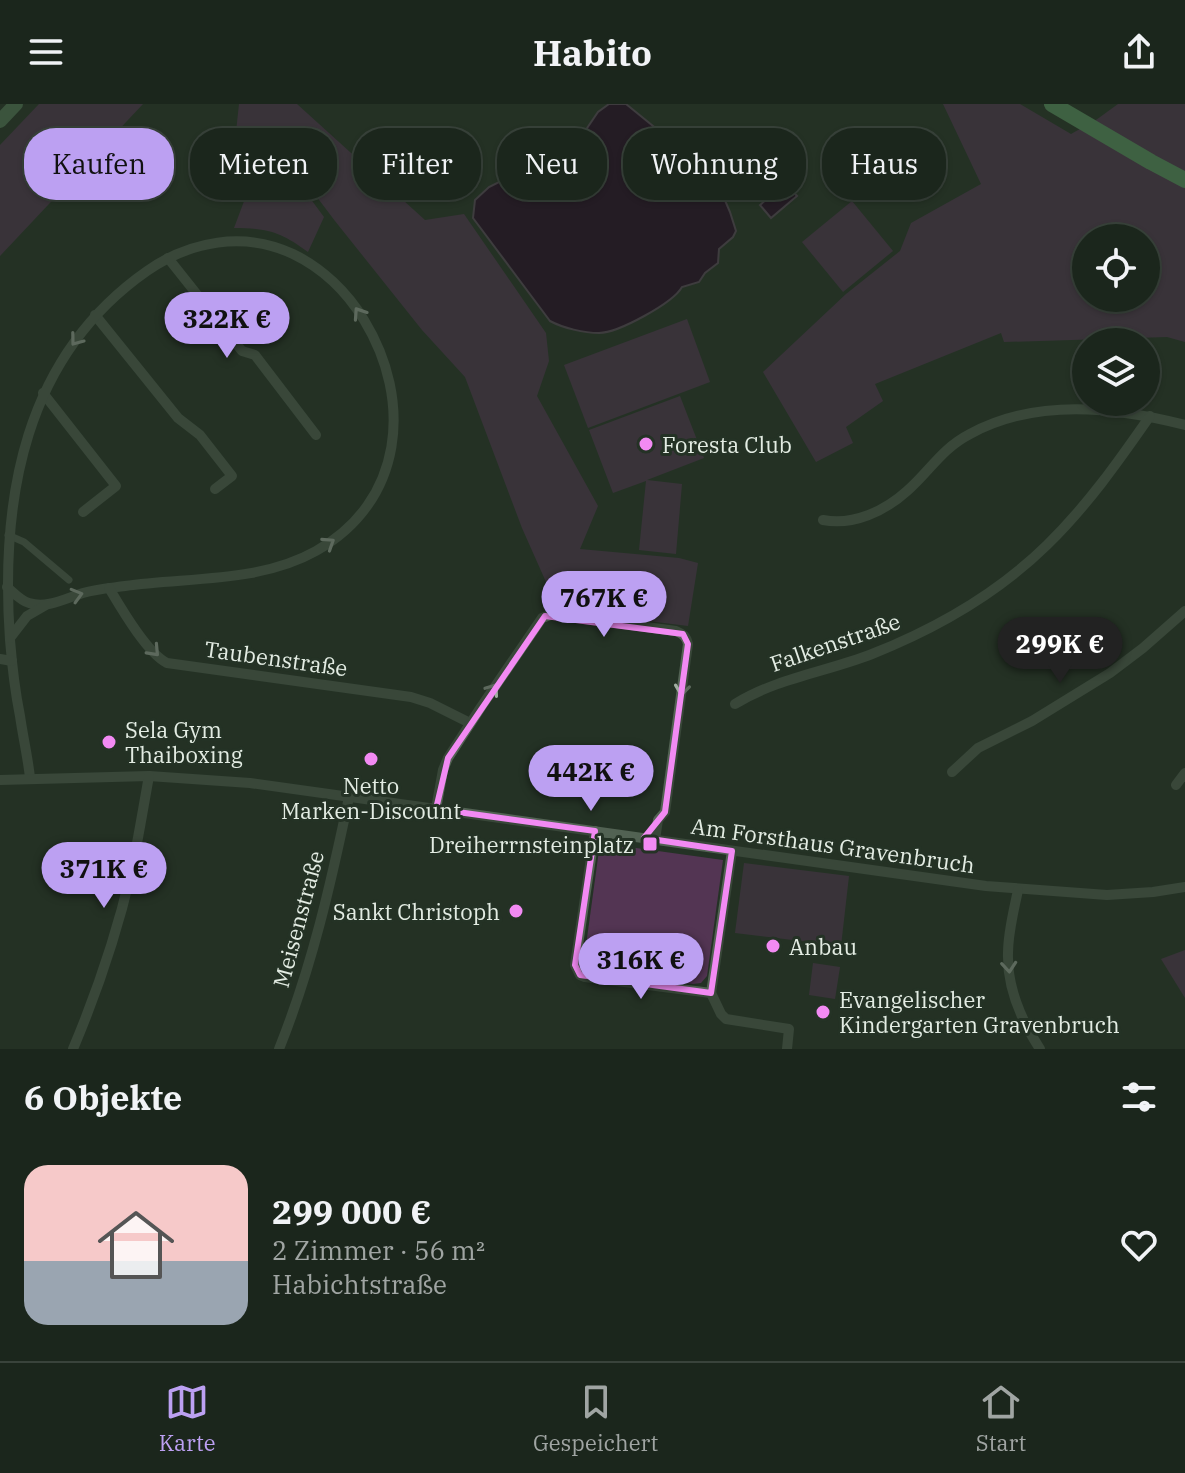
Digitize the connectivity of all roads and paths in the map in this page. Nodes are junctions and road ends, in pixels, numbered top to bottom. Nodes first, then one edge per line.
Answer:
1 (16, 104) edge
2 (1052, 104) edge
3 (0, 121) edge
4 (1185, 180) edge
5 (168, 258) junction
6 (95, 315) junction
7 (43, 393) junction
8 (1072, 410) edge
9 (1150, 416) joint
10 (1185, 425) edge
11 (316, 435) dead end
12 (215, 489) dead end
13 (83, 512) dead end
14 (823, 520) dead end
15 (8, 535) junction
16 (69, 580) dead end
17 (7, 587) junction
18 (109, 588) junction
19 (46, 605) junction
20 (1185, 611) edge
21 (10, 638) junction
22 (0, 659) edge
23 (12, 661) junction
24 (735, 704) dead end
25 (470, 723) junction
26 (952, 772) dead end
27 (1185, 773) edge
28 (149, 776) junction
29 (30, 778) junction
30 (0, 780) edge
31 (1176, 785) dead end
32 (349, 797) junction
33 (436, 809) junction
34 (595, 831) junction
35 (655, 839) junction
36 (732, 851) junction
37 (1185, 887) edge
38 (1018, 890) junction
39 (711, 993) junction
40 (73, 1049) edge
41 (279, 1049) edge
42 (787, 1049) edge
43 (1040, 1049) edge

1 - 3 main road
2 - 4 main road
5 - 6 street
5 - 11 street
18 -> 5 street
6 -> 7 street
6 - 12 street
7 - 13 street
7 - 15 street
8 - 14 street
9 - 10 street
9 - 24 street, Falkenstraße
15 - 16 street
15 - 17 street
17 - 19 street
17 - 21 street
19 -> 18 street
18 -> 25 street, Taubenstraße
19 - 21 street
20 - 26 street
21 - 23 street
22 - 23 street
23 - 29 street
25 - 33 street
25 -> 35 street
27 - 31 street
28 - 29 street, Am Forsthaus Gravenbruch
28 - 32 street, Am Forsthaus Gravenbruch
28 - 40 street
29 - 30 street, Am Forsthaus Gravenbruch
32 - 33 street, Am Forsthaus Gravenbruch
32 - 41 street, Meisenstraße
33 - 34 street, Am Forsthaus Gravenbruch
34 - 35 street, Am Forsthaus Gravenbruch
34 - 39 street
35 - 36 street, Am Forsthaus Gravenbruch
36 - 38 street, Am Forsthaus Gravenbruch
36 - 39 street
37 - 38 street, Am Forsthaus Gravenbruch
38 -> 43 street
39 - 42 street

